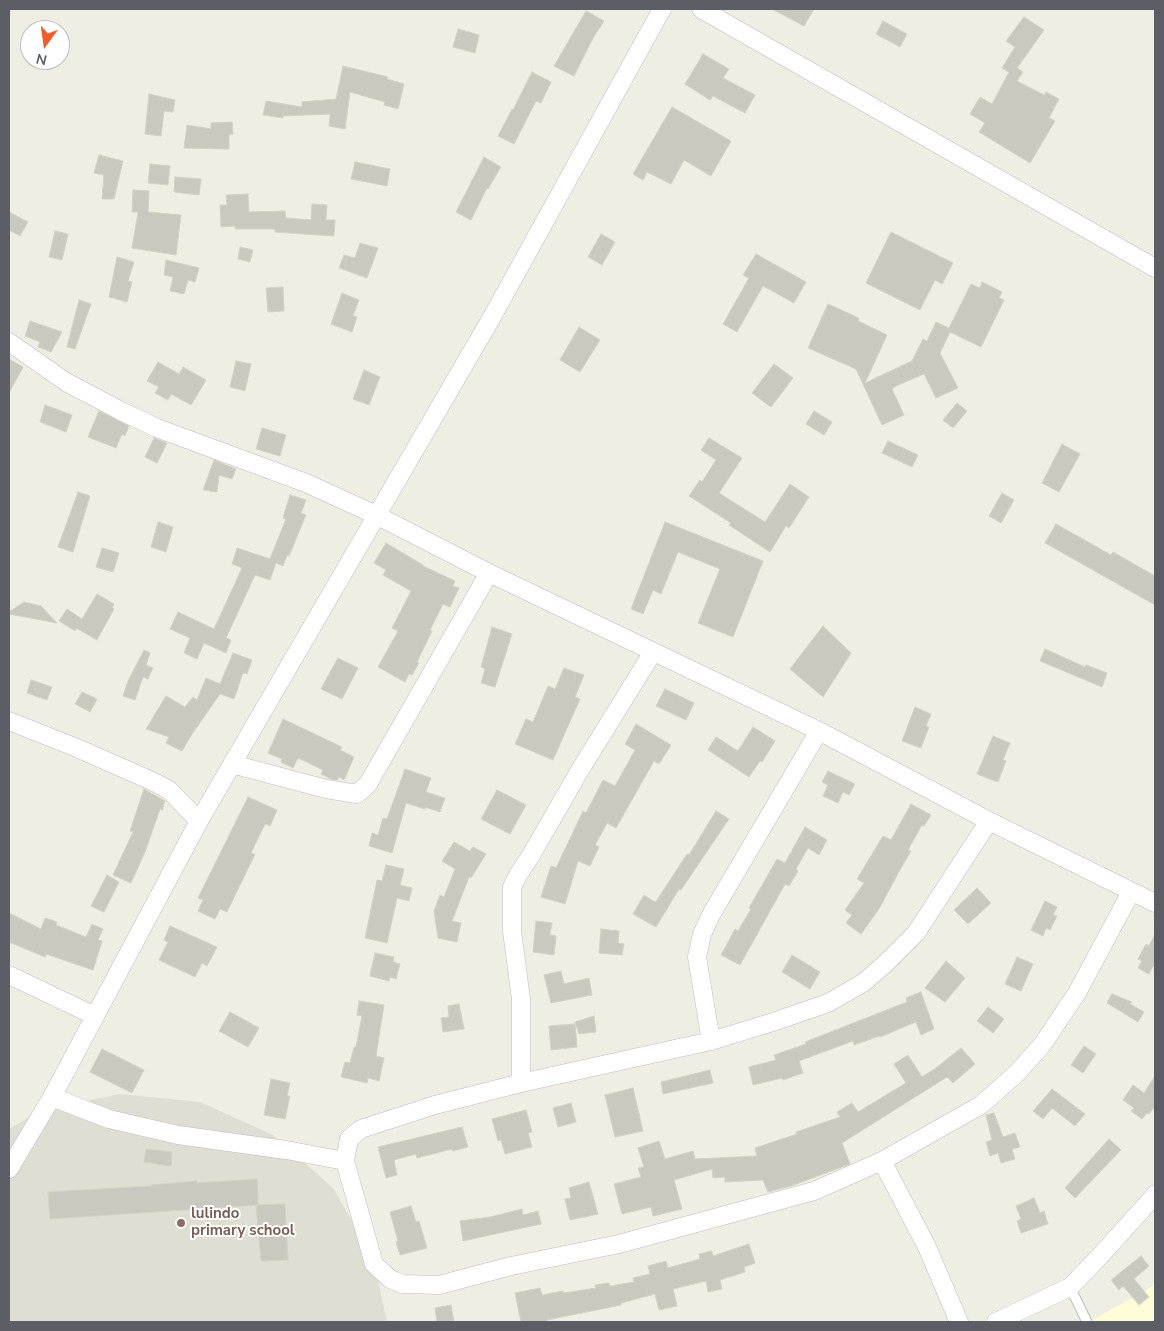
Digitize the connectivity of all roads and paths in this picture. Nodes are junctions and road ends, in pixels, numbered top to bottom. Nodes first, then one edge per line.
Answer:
1 (662, 9) edge
2 (701, 9) edge
3 (1155, 268) edge
4 (9, 342) edge
5 (376, 515) junction
6 (489, 573) junction
7 (653, 652) junction
8 (9, 721) edge
9 (819, 731) junction
10 (232, 764) junction
11 (199, 821) junction
12 (988, 821) junction
13 (1131, 892) junction
14 (1155, 903) edge
15 (9, 975) edge
16 (95, 1016) junction
17 (711, 1042) junction
18 (521, 1083) junction
19 (52, 1097) junction
20 (345, 1161) junction
21 (882, 1161) junction
22 (9, 1170) edge
23 (1155, 1195) edge
24 (1070, 1287) junction
25 (960, 1322) edge
26 (996, 1322) edge
27 (1087, 1322) edge

1 - 5 street
2 - 3 street
4 - 5 street
5 - 6 street
5 - 10 street
6 - 7 street
6 - 10 street
7 - 9 street
7 - 18 street
8 - 11 street
9 - 12 street
9 - 17 street
10 - 11 street
11 - 16 street
12 - 13 street
12 - 17 street
13 - 14 street
13 - 21 street
15 - 16 street
16 - 19 street
17 - 18 street
18 - 20 street
19 - 20 street
19 - 22 street
20 - 21 street
21 - 25 street
23 - 24 street
24 - 26 street
24 - 27 lane

